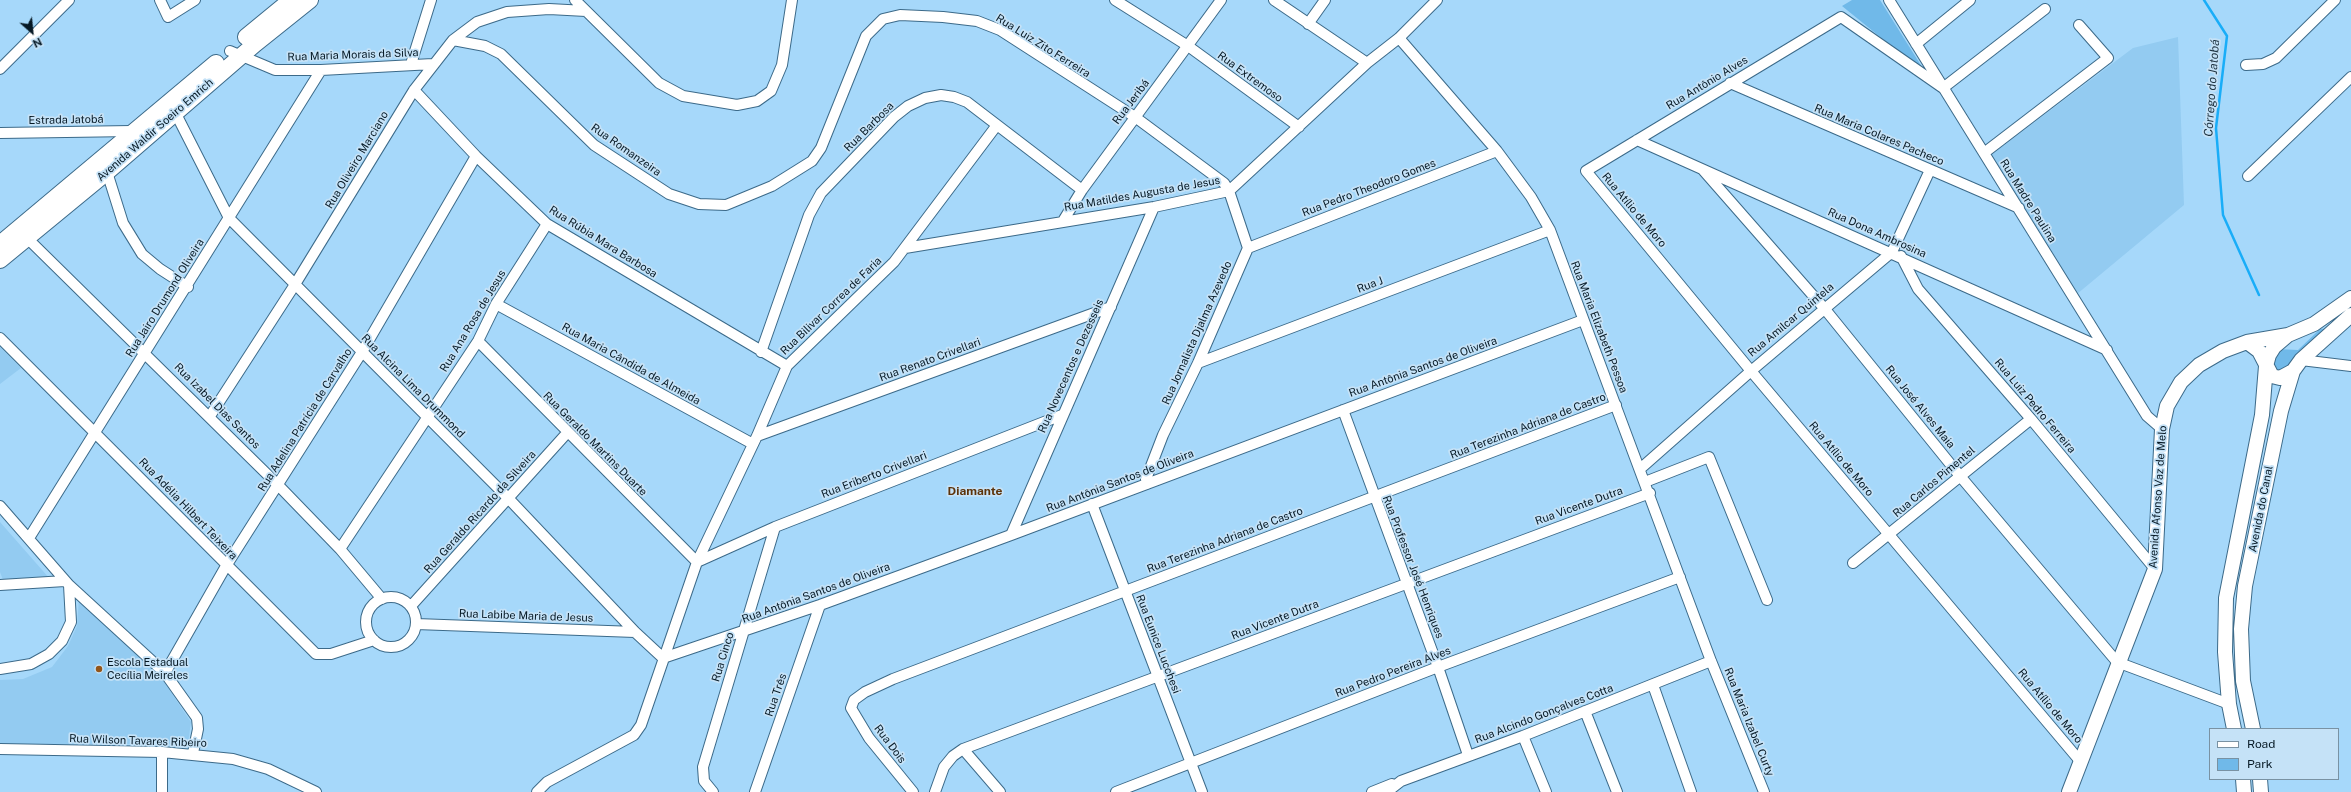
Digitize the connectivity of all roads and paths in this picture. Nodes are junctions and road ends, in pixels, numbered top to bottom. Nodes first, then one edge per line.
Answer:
1 (69, 0) edge
2 (160, 0) edge
3 (195, 0) edge
4 (291, 0) edge
5 (310, 0) edge
6 (431, 0) edge
7 (575, 0) edge
8 (792, 0) edge
9 (1115, 0) edge
10 (1221, 0) edge
11 (1274, 0) edge
12 (1325, 0) edge
13 (1889, 0) edge
14 (1970, 0) edge
15 (2335, 0) edge
16 (1431, 1) edge
17 (2045, 9) dead end
18 (586, 11) junction
19 (1841, 17) joint
20 (1308, 24) junction
21 (2080, 25) dead end
22 (1399, 38) junction
23 (453, 40) junction
24 (1916, 44) junction
25 (1188, 46) junction
26 (236, 54) junction
27 (1367, 63) junction
28 (411, 64) junction
29 (433, 64) junction
30 (2246, 65) dead end
31 (0, 69) edge
32 (321, 70) junction
33 (2351, 77) edge
34 (1730, 83) junction
35 (1942, 88) junction
36 (414, 90) junction
37 (175, 112) junction
38 (1135, 118) junction
39 (996, 125) junction
40 (1299, 127) junction
41 (132, 131) junction
42 (0, 133) edge
43 (1637, 140) junction
44 (1497, 151) junction
45 (1984, 153) junction
46 (476, 156) junction
47 (806, 165) joint
48 (1703, 170) junction
49 (1930, 170) junction
50 (1586, 171) joint
51 (107, 172) junction
52 (2248, 176) dead end
53 (1082, 190) junction
54 (1229, 191) junction
55 (1154, 207) junction
56 (2019, 208) junction
57 (229, 218) junction
58 (1063, 221) junction
59 (547, 224) junction
60 (1550, 230) junction
61 (26, 238) junction
62 (0, 244) edge
63 (905, 248) junction
64 (1248, 248) junction
65 (1896, 254) junction
66 (0, 260) edge
67 (294, 286) junction
68 (188, 287) junction
69 (2351, 298) edge
70 (496, 304) junction
71 (1111, 307) junction
72 (1824, 308) junction
73 (2351, 315) edge
74 (1583, 320) junction
75 (2288, 335) junction
76 (0, 338) edge
77 (478, 341) junction
78 (2247, 342) junction
79 (2107, 350) junction
80 (362, 352) junction
81 (761, 352) junction
82 (146, 353) junction
83 (1198, 363) junction
84 (2297, 365) junction
85 (786, 366) junction
86 (2266, 366) junction
87 (2351, 366) edge
88 (1751, 371) junction
89 (1616, 406) junction
90 (1343, 410) junction
91 (1062, 415) junction
92 (210, 416) junction
93 (427, 417) junction
94 (2031, 419) junction
95 (2162, 429) junction
96 (96, 431) junction
97 (567, 433) junction
98 (755, 440) junction
99 (1640, 469) junction
100 (1960, 476) junction
101 (1645, 482) junction
102 (1147, 484) junction
103 (278, 485) junction
104 (1650, 493) junction
105 (1374, 496) junction
106 (508, 498) junction
107 (1092, 504) junction
108 (0, 506) edge
109 (775, 527) junction
110 (1011, 535) junction
111 (1889, 535) junction
112 (29, 538) junction
113 (340, 549) junction
114 (697, 562) junction
115 (1853, 563) dead end
116 (226, 566) junction
117 (2154, 569) junction
118 (1680, 577) junction
119 (67, 583) junction
120 (1406, 583) junction
121 (0, 585) edge
122 (1124, 591) junction
123 (382, 599) junction
124 (1767, 600) dead end
125 (820, 605) junction
126 (411, 606) junction
127 (416, 624) junction
128 (635, 632) junction
129 (743, 632) junction
130 (374, 640) junction
131 (663, 658) junction
132 (1711, 661) junction
133 (2117, 662) junction
134 (1438, 667) junction
135 (0, 669) edge
136 (165, 673) junction
137 (1157, 677) junction
138 (1653, 685) junction
139 (2229, 704) junction
140 (851, 708) joint
141 (1584, 711) junction
142 (2234, 728) edge
143 (2252, 728) edge
144 (1523, 736) junction
145 (0, 749) edge
146 (963, 749) junction
147 (162, 752) junction
148 (193, 753) junction
149 (1468, 755) junction
150 (2080, 761) junction
151 (1191, 764) junction
152 (2243, 780) edge
153 (2260, 780) edge
154 (1401, 781) junction
155 (162, 792) edge
156 (316, 792) edge
157 (537, 792) edge
158 (713, 792) edge
159 (755, 792) edge
160 (913, 792) edge
161 (936, 792) edge
162 (1000, 792) edge
163 (1116, 792) edge
164 (1202, 792) edge
165 (1372, 792) edge
166 (1387, 792) edge
167 (1546, 792) edge
168 (1617, 792) edge
169 (1691, 792) edge
170 (1764, 792) edge
171 (2069, 792) edge
172 (2244, 792) edge
173 (2261, 792) edge

1 - 31 street
2 - 3 street
4 - 26 main road, Avenida Waldir Soeiro Emrich
5 - 26 main road, Avenida Waldir Soeiro Emrich
6 - 28 street
7 - 18 street
8 - 18 street
9 - 25 street, Rua Extremoso
10 - 25 street, Rua Jeribá
11 - 20 street
12 - 20 street
13 - 24 street
14 - 24 street
15 - 30 street
16 - 22 street, Rua Matildes Augusta de Jesus
17 - 35 street
18 - 23 street, Rua Oliveiro Marciano
19 - 34 street, Rua Antônio Alves
19 - 35 street, Rua Madre Paulina
20 - 27 street
21 - 45 street
22 - 27 street, Rua Matildes Augusta de Jesus
22 - 44 street, Rua Maria Elizabeth Pessoa
23 - 29 street, Rua Oliveiro Marciano
23 - 47 street, Rua Romanzeira
24 - 35 street
25 - 38 street, Rua Jeribá
25 - 40 street, Rua Extremoso
26 - 32 street, Rua Maria Morais da Silva
26 - 37 main road, Avenida Waldir Soeiro Emrich
26 - 41 main road, Avenida Waldir Soeiro Emrich
27 - 40 street, Rua Matildes Augusta de Jesus
28 - 29 street, Rua Maria Morais da Silva
28 - 32 street, Rua Maria Morais da Silva
29 - 36 street, Rua Oliveiro Marciano
32 - 57 street, Rua Jairo Drumond Oliveira
33 - 52 street
34 - 43 street, Rua Antônio Alves
34 - 49 street, Rua Maria Colares Pacheco
35 - 45 street, Rua Madre Paulina
36 - 46 street, Rua Rúbia Mara Barbosa
36 - 67 street, Rua Oliveiro Marciano
37 - 51 main road, Avenida Waldir Soeiro Emrich
37 - 57 street, Rua Alcina Lima Drummond
38 - 47 street, Rua Luiz Zito Ferreira
38 - 53 street, Rua Jeribá
38 - 54 street, Rua Luiz Zito Ferreira
39 - 53 street, Rua Barbosa
39 - 63 street, Rua Bilivar Correa de Faria
39 - 81 street, Rua Barbosa
40 - 54 street, Rua Matildes Augusta de Jesus
41 - 42 street, Estrada Jatobá
41 - 62 main road, Avenida Waldir Soeiro Emrich
43 - 48 street, Rua Dona Ambrosina
43 - 50 street, Rua Antônio Alves
44 - 60 street, Rua Maria Elizabeth Pessoa
44 - 64 street, Rua Pedro Theodoro Gomes
45 - 56 street, Rua Madre Paulina
46 - 59 street, Rua Rúbia Mara Barbosa
46 - 80 street, Rua Adelina Patrícia de Carvalho
48 - 65 street, Rua Dona Ambrosina
48 - 72 street, Rua José Alves Maia
49 - 56 street, Rua Maria Colares Pacheco
49 - 65 street, Rua Amilcar Quintela
50 - 88 street, Rua Atílio de Moro
51 - 61 main road, Avenida Waldir Soeiro Emrich
51 - 68 street
53 - 58 street, Rua Jeribá
54 - 55 street, Rua Matildes Augusta de Jesus
54 - 64 street
55 - 58 street, Rua Matildes Augusta de Jesus
55 - 71 street, Rua Novecentos e Dezesseis
56 - 79 street, Rua Madre Paulina
57 - 67 street, Rua Alcina Lima Drummond
57 - 68 street, Rua Jairo Drumond Oliveira
58 - 63 street, Rua Matildes Augusta de Jesus
59 - 70 street, Rua Ana Rosa de Jesus
59 - 81 street, Rua Rúbia Mara Barbosa
60 - 74 street, Rua Maria Elizabeth Pessoa
60 - 83 street, Rua J
61 - 66 main road, Avenida Waldir Soeiro Emrich
61 - 82 street, Rua Izabel Dias Santos
63 - 85 street, Rua Bilivar Correa de Faria
64 - 83 street, Rua Jornalista Djalma Azevedo
65 - 72 street, Rua Amilcar Quintela
65 - 79 street, Rua Dona Ambrosina
65 - 94 street, Rua Luiz Pedro Ferreira
67 - 80 street, Rua Alcina Lima Drummond
67 - 92 street, Rua Oliveiro Marciano
68 - 82 street, Rua Jairo Drumond Oliveira
69 - 75 main road, Avenida do Canal
70 - 77 street, Rua Ana Rosa de Jesus
70 - 98 street, Rua Maria Cândida de Almeida
71 - 91 street, Rua Novecentos e Dezesseis
71 - 98 street, Rua Renato Crivellari
72 - 88 street, Rua Amilcar Quintela
72 - 100 street, Rua José Alves Maia
73 - 84 main road
74 - 89 street, Rua Maria Elizabeth Pessoa
74 - 90 street, Rua Antônia Santos de Oliveira
75 - 78 main road, Avenida Afonso Vaz de Melo
75 - 86 main road, Avenida do Canal
76 - 96 street, Rua Adélia Hilbert Teixeira
77 - 93 street, Rua Ana Rosa de Jesus
77 - 97 street, Rua Geraldo Martins Duarte
78 - 86 main road
78 - 95 main road, Avenida Afonso Vaz de Melo
79 - 95 street, Rua Madre Paulina
80 - 93 street, Rua Alcina Lima Drummond
80 - 103 street, Rua Adelina Patrícia de Carvalho
81 - 85 street, Rua Rúbia Mara Barbosa
82 - 92 street, Rua Izabel Dias Santos
82 - 96 street, Rua Jairo Drumond Oliveira
83 - 102 street, Rua Jornalista Djalma Azevedo
84 - 86 main road
84 - 87 street
84 - 143 main road, Avenida do Canal
85 - 98 street, Rua Bilivar Correa de Faria
86 - 139 main road, Avenida do Canal
88 - 99 street, Rua Amilcar Quintela
88 - 111 street, Rua Atílio de Moro
89 - 99 street, Rua Maria Elizabeth Pessoa
89 - 105 street, Rua Terezinha Adriana de Castro
90 - 102 street, Rua Antônia Santos de Oliveira
90 - 105 street, Rua Professor José Henriques
91 - 109 street, Rua Eriberto Crivellari
91 - 110 street, Rua Novecentos e Dezesseis
92 - 103 street, Rua Izabel Dias Santos
93 - 106 street, Rua Alcina Lima Drummond
93 - 113 street, Rua Ana Rosa de Jesus
94 - 100 street, Rua Carlos Pimentel
94 - 117 street, Rua Luiz Pedro Ferreira
95 - 117 main road, Avenida Afonso Vaz de Melo
96 - 112 street, Rua Jairo Drumond Oliveira
96 - 116 street, Rua Adélia Hilbert Teixeira
97 - 106 street, Rua Geraldo Ricardo da Silveira
97 - 114 street, Rua Geraldo Martins Duarte
98 - 114 street, Rua Bilivar Correa de Faria
99 - 101 street, Rua Maria Elizabeth Pessoa
100 - 111 street, Rua Carlos Pimentel
100 - 133 street, Rua José Alves Maia
101 - 104 street, Rua Maria Elizabeth Pessoa
101 - 124 street
102 - 107 street, Rua Antônia Santos de Oliveira
103 - 113 street, Rua Izabel Dias Santos
103 - 116 street, Rua Adelina Patrícia de Carvalho
104 - 118 street, Rua Maria Elizabeth Pessoa
104 - 120 street, Rua Vicente Dutra
105 - 120 street, Rua Professor José Henriques
105 - 122 street, Rua Terezinha Adriana de Castro
106 - 126 street, Rua Geraldo Ricardo da Silveira
106 - 128 street, Rua Alcina Lima Drummond
107 - 110 street, Rua Antônia Santos de Oliveira
107 - 122 street, Rua Eunice Lucchesi
108 - 112 street
109 - 114 street, Rua Eriberto Crivellari
109 - 129 street, Rua Cinco
110 - 125 street, Rua Antônia Santos de Oliveira
111 - 115 street, Rua Carlos Pimentel
111 - 150 street, Rua Atílio de Moro
112 - 119 street
113 - 123 street, Rua Izabel Dias Santos
114 - 131 street, Rua Bilivar Correa de Faria
116 - 130 street, Rua Adélia Hilbert Teixeira
116 - 136 street, Rua Adelina Patrícia de Carvalho
117 - 133 main road, Avenida Afonso Vaz de Melo
118 - 132 street, Rua Maria Elizabeth Pessoa
118 - 134 street, Rua Pedro Pereira Alves
119 - 121 street
119 - 135 street
119 - 136 street
120 - 134 street, Rua Professor José Henriques
120 - 137 street, Rua Vicente Dutra
122 - 137 street, Rua Eunice Lucchesi
122 - 140 street, Rua Terezinha Adriana de Castro
123 - 126 street
123 - 130 street
125 - 129 street, Rua Antônia Santos de Oliveira
125 - 159 street, Rua Três
126 - 127 street
127 - 128 street, Rua Labibe Maria de Jesus
127 - 130 street
128 - 131 street, Rua Alcina Lima Drummond
129 - 131 street, Rua Antônia Santos de Oliveira
129 - 158 street, Rua Cinco
131 - 157 street, Rua Bilivar Correa de Faria
132 - 138 street, Rua Alcindo Gonçalves Cotta
132 - 170 street, Rua Maria Izabel Curty
133 - 139 street
133 - 150 main road, Avenida Afonso Vaz de Melo
134 - 149 street, Rua Professor José Henriques
134 - 151 street, Rua Pedro Pereira Alves
136 - 148 street
137 - 146 street, Rua Vicente Dutra
137 - 151 street, Rua Eunice Lucchesi
138 - 141 street, Rua Alcindo Gonçalves Cotta
138 - 169 street
139 - 142 main road, Avenida do Canal
140 - 160 street, Rua Dois
141 - 144 street, Rua Alcindo Gonçalves Cotta
141 - 168 street
144 - 149 street, Rua Alcindo Gonçalves Cotta
144 - 167 street
145 - 147 street, Rua Wilson Tavares Ribeiro
146 - 161 street
146 - 162 street
147 - 148 street, Rua Wilson Tavares Ribeiro
147 - 155 street
148 - 156 street, Rua Wilson Tavares Ribeiro
149 - 154 street, Rua Alcindo Gonçalves Cotta
150 - 171 main road, Avenida Afonso Vaz de Melo
151 - 163 street, Rua Pedro Pereira Alves
151 - 164 street, Rua Eunice Lucchesi
152 - 172 main road
153 - 173 main road
154 - 165 street
154 - 166 street, Rua Alcindo Gonçalves Cotta

